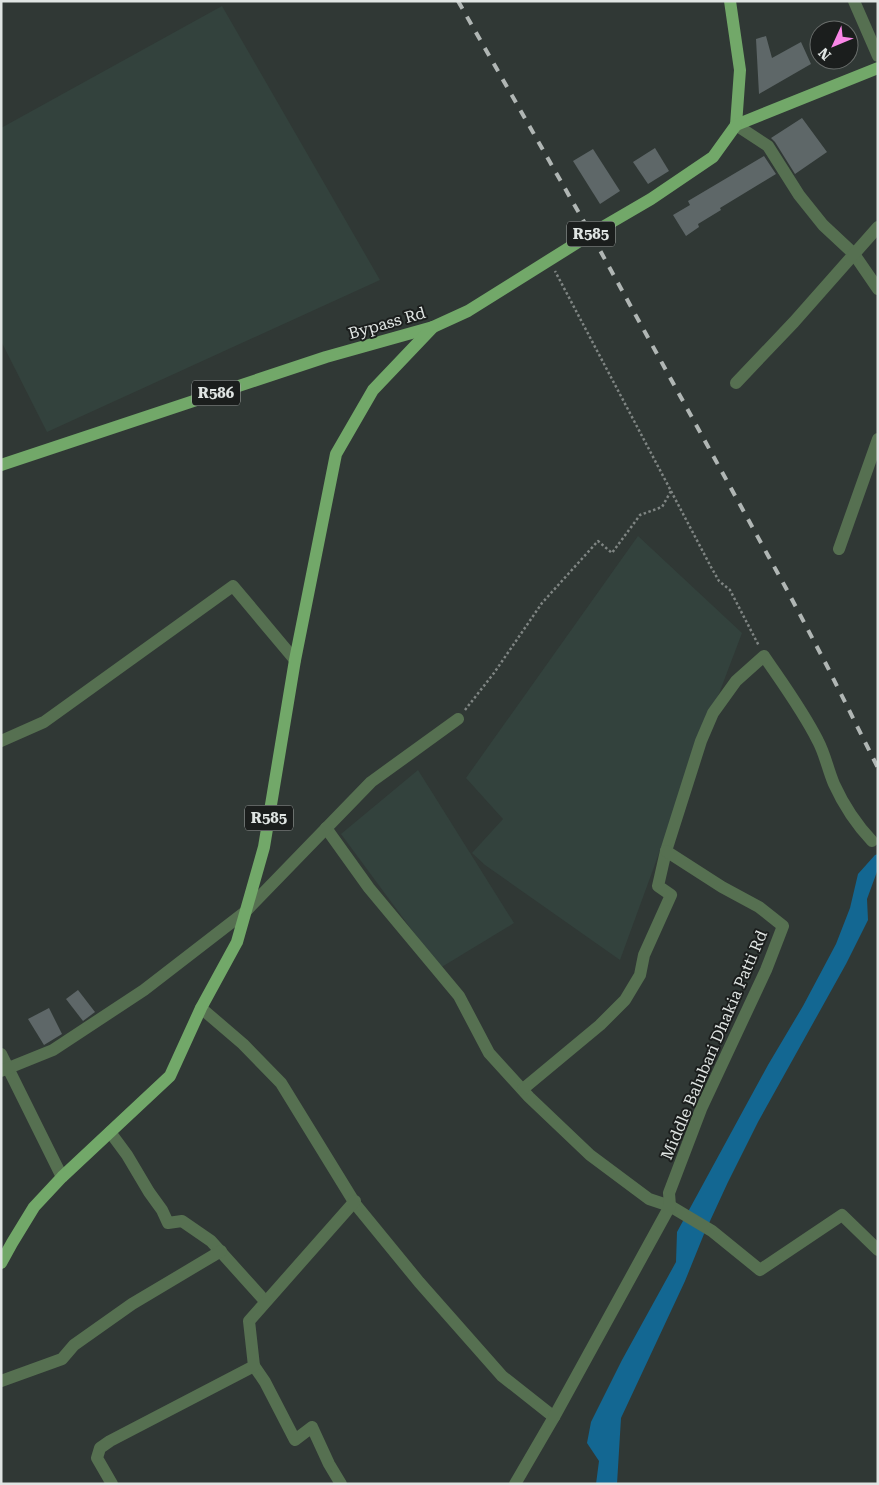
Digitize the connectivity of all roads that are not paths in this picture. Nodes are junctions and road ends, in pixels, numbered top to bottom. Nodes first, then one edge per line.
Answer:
1 (730, 1) edge
2 (854, 1) edge
3 (878, 56) edge
4 (878, 68) edge
5 (736, 125) junction
6 (878, 227) edge
7 (854, 254) junction
8 (878, 289) edge
9 (433, 327) junction
10 (736, 382) dead end
11 (878, 438) edge
12 (1, 465) edge
13 (839, 549) dead end
14 (296, 660) junction
15 (458, 719) road end
16 (1, 741) edge
17 (326, 828) junction
18 (872, 841) dead end
19 (666, 851) junction
20 (245, 912) junction
21 (201, 1008) junction
22 (1, 1054) edge
23 (5, 1070) edge
24 (522, 1089) junction
25 (110, 1132) junction
26 (62, 1178) junction
27 (355, 1202) junction
28 (670, 1206) junction
29 (878, 1250) edge
30 (221, 1252) junction
31 (1, 1263) edge
32 (265, 1301) junction
33 (254, 1366) junction
34 (1, 1381) edge
35 (554, 1417) junction
36 (112, 1484) edge
37 (340, 1484) edge
38 (515, 1484) edge

1 - 5 main road
2 - 3 street
4 - 5 main road
5 - 7 street
5 - 9 main road, Bypass Rd / R585
6 - 7 street
7 - 8 street
7 - 10 street
9 - 12 main road, Bypass Rd / R586
9 - 14 main road, R585
11 - 13 street
14 - 16 street
14 - 20 main road, R585
15 - 17 street
17 - 20 street
17 - 24 street
18 - 19 street
19 - 24 street
19 - 28 street, Middle Balubari Dhakia Patti Rd
20 - 21 main road, R585
20 - 23 street
21 - 25 main road, R585
21 - 27 street
22 - 23 street
23 - 26 street
24 - 28 street
25 - 26 main road, R585
25 - 30 street
26 - 31 main road, R585
27 - 32 street
27 - 35 street
28 - 29 street
28 - 35 street, Middle Balubari Dhakia Patti Rd
30 - 32 street
30 - 34 street
32 - 33 street
33 - 36 street
33 - 37 street
35 - 38 street, Middle Balubari Dhakia Patti Rd

